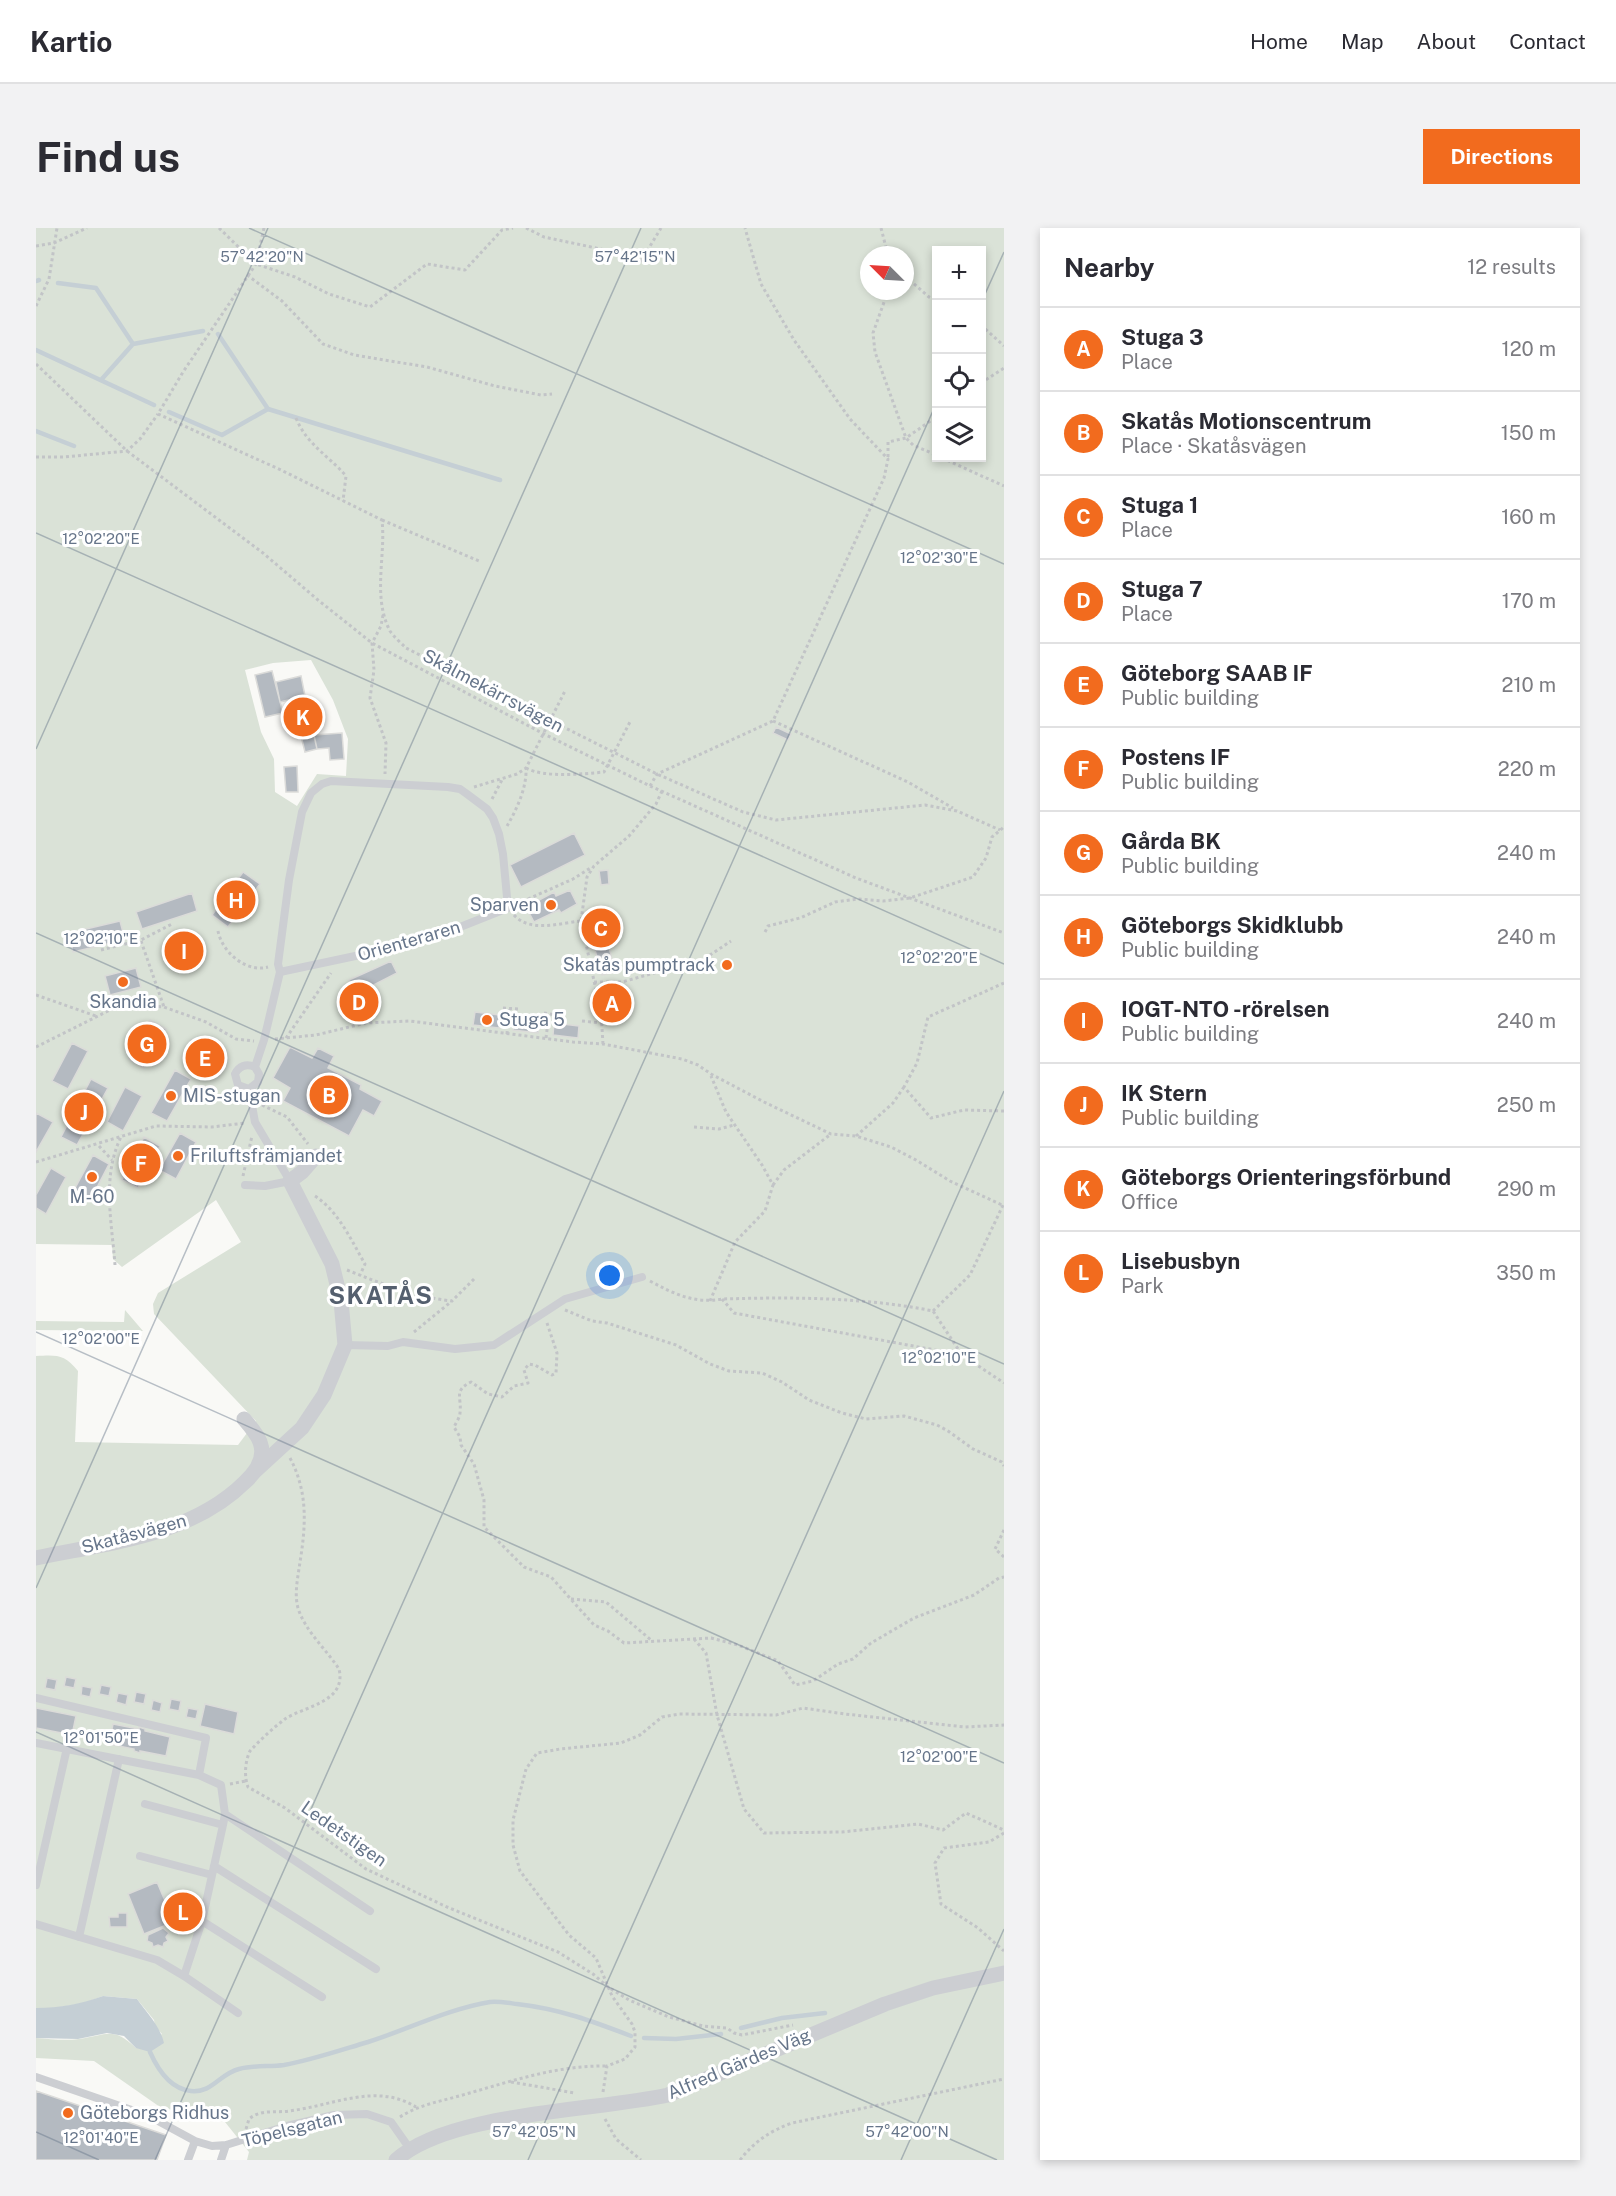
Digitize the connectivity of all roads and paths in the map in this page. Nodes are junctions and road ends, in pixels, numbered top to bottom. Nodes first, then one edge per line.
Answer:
1 (57, 228) edge
2 (87, 228) edge
3 (219, 228) edge
4 (264, 228) edge
5 (513, 228) edge
6 (526, 228) edge
7 (661, 228) edge
8 (745, 228) edge
9 (881, 228) edge
10 (54, 243) junction
11 (36, 246) edge
12 (886, 246) edge
13 (256, 264) junction
14 (247, 275) junction
15 (914, 284) edge
16 (932, 298) edge
17 (885, 300) edge
18 (36, 306) edge
19 (986, 330) edge
20 (1004, 346) edge
21 (36, 364) edge
22 (1004, 368) edge
23 (986, 380) edge
24 (552, 394) dead end
25 (158, 414) junction
26 (296, 418) dead end
27 (932, 420) edge
28 (906, 438) junction
29 (127, 451) junction
30 (932, 453) edge
31 (36, 457) edge
32 (888, 459) junction
33 (951, 462) edge
34 (1004, 486) edge
35 (343, 501) junction
36 (382, 520) junction
37 (479, 561) dead end
38 (383, 613) junction
39 (372, 643) junction
40 (565, 691) dead end
41 (631, 720) dead end
42 (772, 721) junction
43 (550, 722) junction
44 (544, 734) junction
45 (613, 752) junction
46 (609, 765) junction
47 (526, 768) junction
48 (657, 774) junction
49 (504, 778) junction
50 (384, 784) junction
51 (651, 786) junction
52 (460, 789) junction
53 (662, 791) junction
54 (487, 809) junction
55 (957, 811) junction
56 (1004, 827) edge
57 (1000, 830) junction
58 (499, 834) junction
59 (594, 866) junction
60 (910, 897) junction
61 (508, 908) junction
62 (581, 921) junction
63 (172, 924) dead end
64 (218, 931) dead end
65 (765, 932) dead end
66 (1004, 933) edge
67 (141, 940) junction
68 (731, 941) dead end
69 (101, 950) dead end
70 (340, 960) junction
71 (279, 968) junction
72 (594, 982) junction
73 (1004, 983) edge
74 (36, 995) edge
75 (164, 1007) junction
76 (503, 1008) dead end
77 (509, 1009) junction
78 (519, 1009) dead end
79 (544, 1013) dead end
80 (549, 1014) junction
81 (556, 1015) dead end
82 (98, 1017) junction
83 (582, 1020) dead end
84 (602, 1023) junction
85 (507, 1034) junction
86 (286, 1038) junction
87 (546, 1038) junction
88 (264, 1040) junction
89 (603, 1044) junction
90 (36, 1047) edge
91 (255, 1067) junction
92 (711, 1074) junction
93 (904, 1087) junction
94 (249, 1089) junction
95 (252, 1102) junction
96 (1004, 1111) edge
97 (255, 1122) junction
98 (734, 1125) junction
99 (694, 1127) dead end
100 (300, 1132) dead end
101 (831, 1134) junction
102 (122, 1135) junction
103 (856, 1136) junction
104 (98, 1145) junction
105 (316, 1156) dead end
106 (112, 1160) junction
107 (36, 1162) edge
108 (244, 1167) dead end
109 (245, 1185) dead end
110 (773, 1185) junction
111 (292, 1186) junction
112 (1004, 1204) edge
113 (332, 1264) junction
114 (115, 1265) dead end
115 (360, 1275) junction
116 (642, 1277) joint
117 (475, 1278) dead end
118 (722, 1299) junction
119 (452, 1301) junction
120 (710, 1301) junction
121 (554, 1306) junction
122 (933, 1311) junction
123 (545, 1313) junction
124 (404, 1342) junction
125 (345, 1345) junction
126 (962, 1355) junction
127 (1004, 1383) edge
128 (244, 1419) dead end
129 (288, 1454) dead end
130 (1004, 1466) edge
131 (253, 1473) junction
132 (1004, 1530) edge
133 (1004, 1557) edge
134 (36, 1558) edge
135 (1004, 1577) edge
136 (571, 1599) junction
137 (693, 1638) junction
138 (653, 1641) junction
139 (36, 1698) edge
140 (717, 1714) junction
141 (1004, 1725) edge
142 (36, 1743) edge
143 (67, 1748) junction
144 (119, 1759) junction
145 (199, 1775) junction
146 (246, 1781) junction
147 (221, 1785) junction
148 (144, 1804) dead end
149 (225, 1814) junction
150 (223, 1825) junction
151 (1004, 1831) edge
152 (140, 1856) dead end
153 (213, 1871) junction
154 (36, 1885) edge
155 (370, 1911) dead end
156 (202, 1921) junction
157 (36, 1924) edge
158 (79, 1937) junction
159 (1004, 1951) edge
160 (376, 1969) dead end
161 (1004, 1973) edge
162 (184, 1976) junction
163 (608, 1987) junction
164 (322, 1996) dead end
165 (238, 2013) dead end
166 (796, 2025) dead end
167 (607, 2066) junction
168 (36, 2077) edge
169 (1004, 2079) edge
170 (509, 2082) junction
171 (598, 2107) junction
172 (391, 2122) junction
173 (195, 2141) junction
174 (226, 2145) junction
175 (402, 2155) edge
176 (188, 2160) edge
177 (221, 2160) edge
178 (641, 2160) edge
179 (740, 2160) edge

1 - 10 path
2 - 10 path
3 - 13 path
4 - 13 path
5 - 13 path
6 - 7 path
8 - 32 path
9 - 12 path
10 - 11 path
10 - 18 path
13 - 14 path
14 - 24 path
14 - 25 path
15 - 16 path
17 - 28 path
19 - 20 path
21 - 29 path, Skålmekärrsvägen
22 - 23 path
25 - 29 path
25 - 35 path
26 - 35 path
27 - 28 path
28 - 30 path
28 - 32 path
29 - 31 path
29 - 39 path, Skålmekärrsvägen
32 - 42 path
33 - 34 path
35 - 36 path
36 - 37 path
36 - 38 path
38 - 39 path
38 - 43 path
39 - 44 path, Skålmekärrsvägen
39 - 50 path
40 - 43 path
41 - 45 path
42 - 48 path
42 - 55 path
43 - 44 path
43 - 45 path
44 - 46 path, Skålmekärrsvägen
44 - 47 path
45 - 46 path
45 - 48 path
46 - 47 path
46 - 51 path, Skålmekärrsvägen
47 - 49 path
47 - 58 path
48 - 51 path
48 - 55 path
49 - 52 path
49 - 54 path
50 - 52 lane
50 - 71 lane
51 - 53 path, Skålmekärrsvägen
52 - 54 lane
53 - 59 path
53 - 60 path, Skålmekärrsvägen
54 - 58 lane
55 - 57 path
56 - 57 path
57 - 60 path
58 - 61 lane
59 - 61 path
59 - 62 path
60 - 65 path
60 - 66 path, Skålmekärrsvägen
61 - 62 path
61 - 70 lane, Orienteraren
62 - 72 path
63 - 67 path
64 - 71 path
67 - 69 path
67 - 75 path
68 - 72 path
70 - 71 lane, Orienteraren
70 - 86 path
71 - 88 lane
72 - 84 path
73 - 93 path
74 - 82 path
75 - 82 path
75 - 88 path
76 - 77 path
77 - 78 path
77 - 85 path
79 - 80 path
80 - 81 path
80 - 87 path
82 - 90 path
83 - 84 path
84 - 89 path
85 - 86 path
85 - 87 path
86 - 88 path
87 - 89 path
88 - 91 lane
89 - 92 path
91 - 94 lane
91 - 94 lane
92 - 98 path
92 - 101 path
93 - 96 path
93 - 103 path
94 - 95 lane
95 - 97 lane
95 - 100 path
97 - 102 path
97 - 108 path
97 - 111 lane
98 - 99 path
98 - 110 path
101 - 103 path
101 - 110 path
102 - 104 path
102 - 106 path
103 - 112 path
104 - 106 path
104 - 107 path
105 - 111 street
106 - 114 path
109 - 111 lane
110 - 120 path
111 - 113 street, Skatåsvägen
111 - 115 path
112 - 122 path
113 - 115 path
113 - 125 street, Skatåsvägen
115 - 119 path
116 - 120 path
116 - 121 lane
117 - 119 path
118 - 120 path
118 - 122 path
118 - 126 path
119 - 124 path
121 - 123 lane
121 - 130 path
122 - 126 path
123 - 124 lane
123 - 136 path
124 - 125 lane
125 - 131 street, Skatåsvägen
126 - 127 path
128 - 131 street
129 - 146 path
131 - 134 street, Skatåsvägen
132 - 133 path
135 - 137 path
136 - 138 path
136 - 138 path
137 - 138 path
137 - 140 path
139 - 145 lane
140 - 141 path
140 - 151 path
140 - 163 path
142 - 143 lane
143 - 144 lane
143 - 154 lane
144 - 145 lane
144 - 158 lane
145 - 147 lane
146 - 147 path
146 - 163 path, Ledetstigen
147 - 149 lane
148 - 150 lane
149 - 150 lane
149 - 155 lane
150 - 153 lane
151 - 159 path
152 - 153 lane
153 - 156 lane
153 - 160 lane
156 - 162 lane
156 - 164 lane
157 - 158 lane
158 - 162 lane
161 - 171 street, Alfred Gärdes Väg
162 - 165 lane
163 - 166 path, Ledetstigen
163 - 167 path
167 - 170 path
167 - 171 path
168 - 173 lane, Töpelsgatan
169 - 179 path
170 - 171 path
170 - 172 path
171 - 175 street, Alfred Gärdes Väg
171 - 178 path
172 - 174 lane, Töpelsgatan
172 - 175 lane
173 - 174 lane, Töpelsgatan
173 - 176 lane
174 - 177 lane

